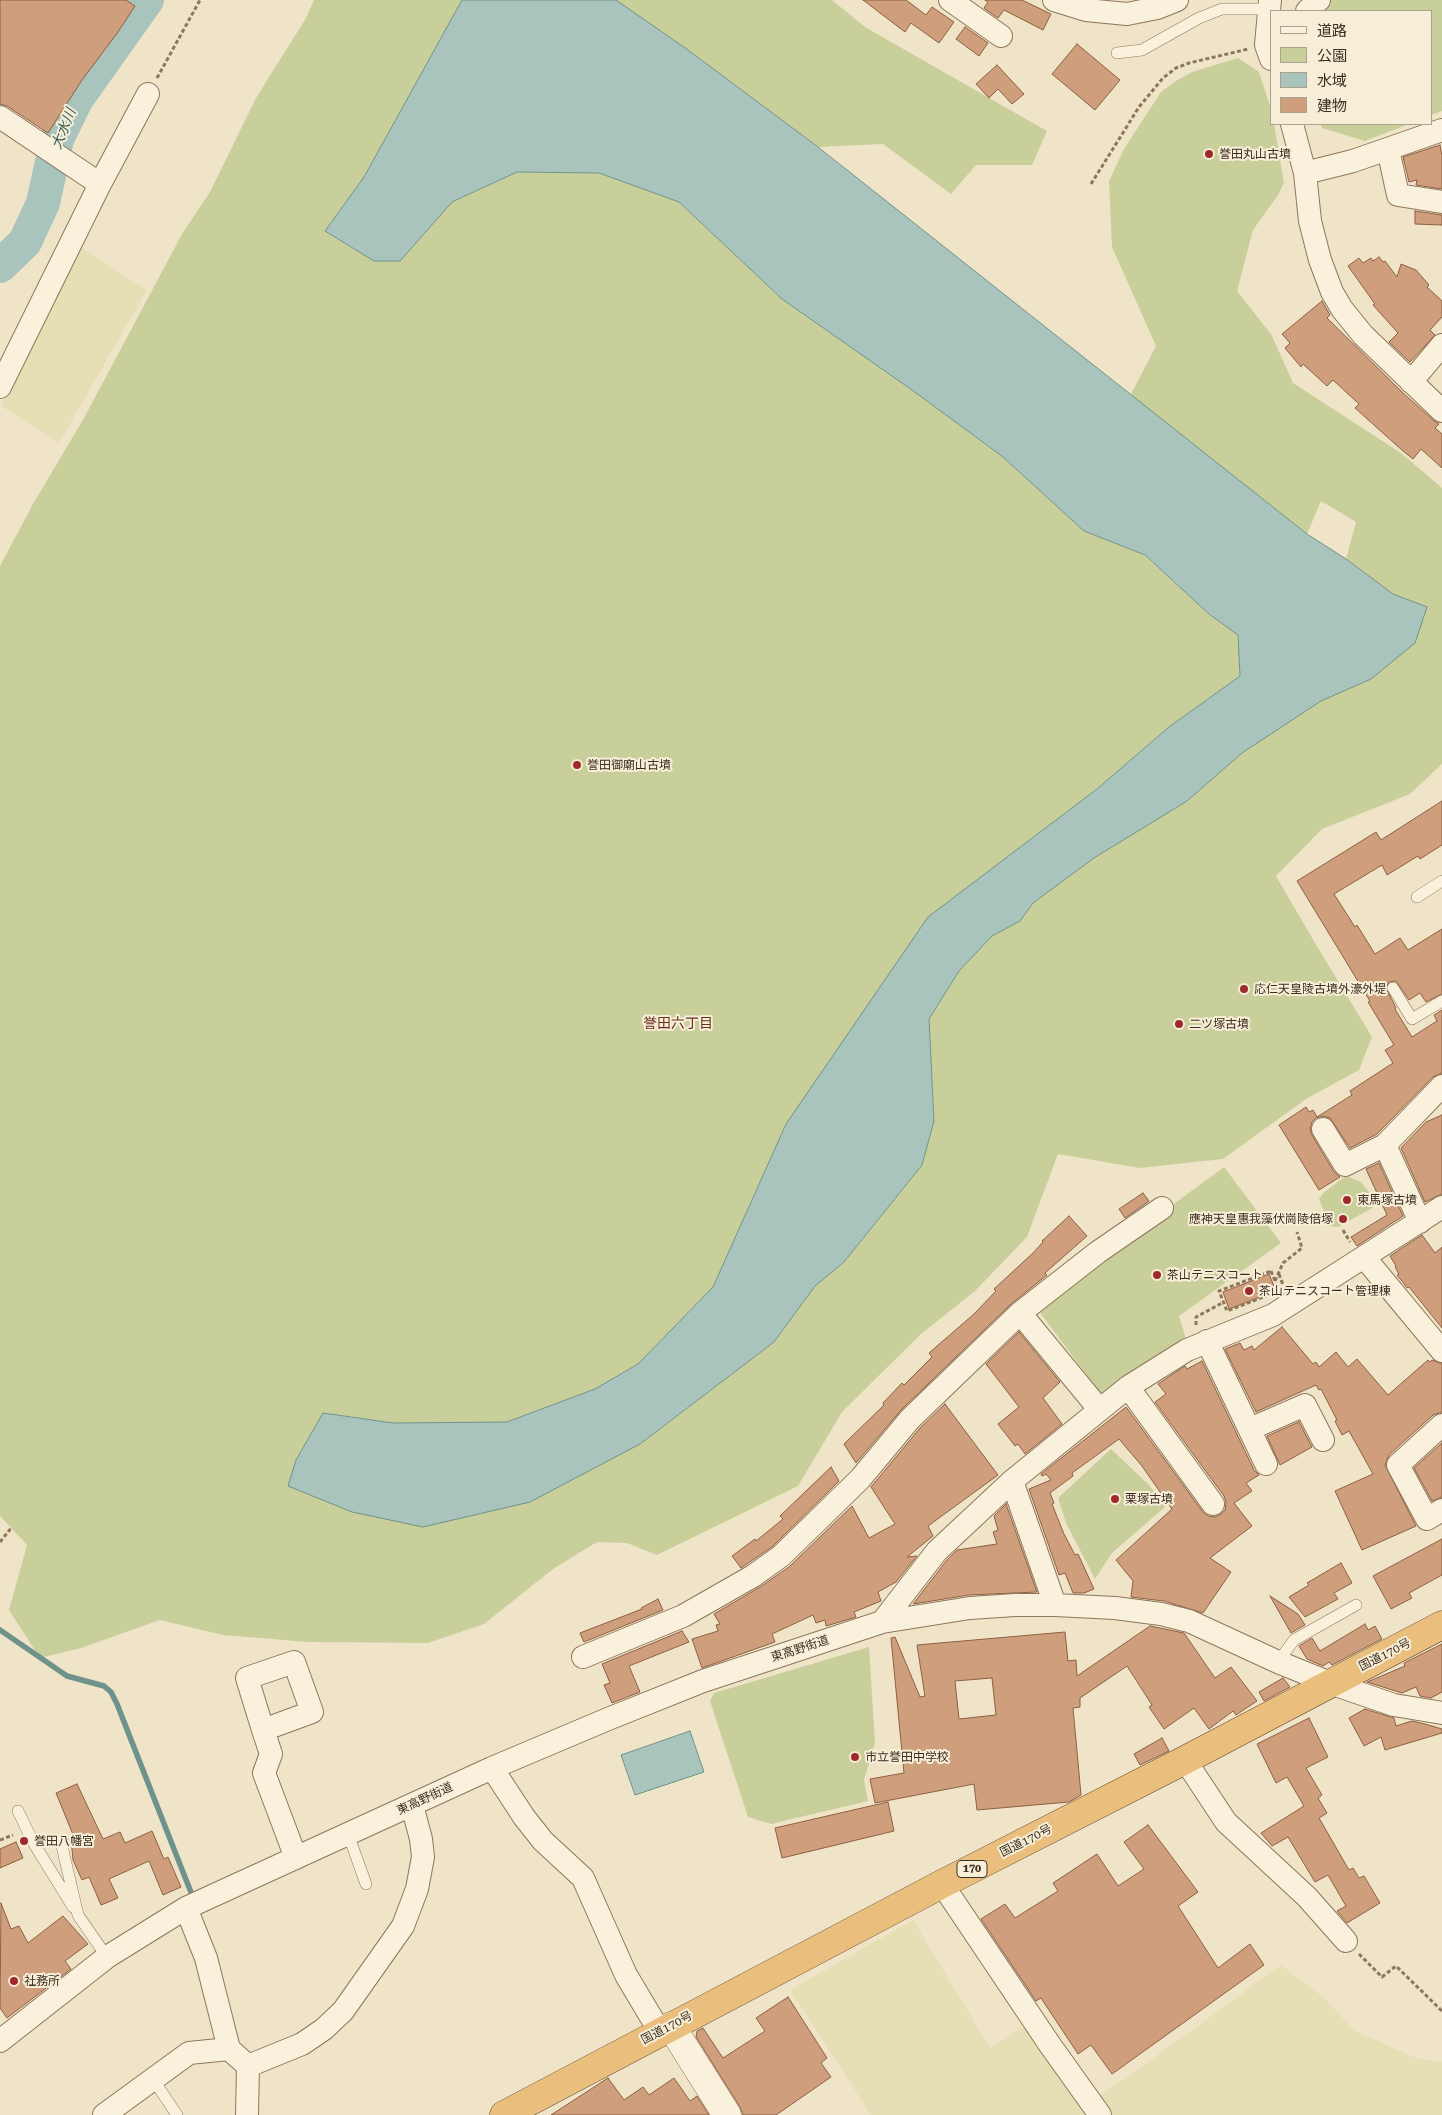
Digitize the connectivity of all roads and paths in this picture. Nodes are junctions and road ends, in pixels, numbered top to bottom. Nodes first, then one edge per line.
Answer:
1 (200, 0) edge
2 (950, 0) edge
3 (1054, 0) edge
4 (1177, 0) edge
5 (1319, 0) edge
6 (1308, 10) edge
7 (1269, 27) edge
8 (1001, 36) dead end
9 (1117, 53) dead end
10 (148, 94) joint
11 (0, 117) edge
12 (1292, 125) edge
13 (1442, 130) edge
14 (1388, 149) junction
15 (1305, 173) junction
16 (100, 184) junction
17 (1091, 184) dead end
18 (1442, 202) edge
19 (1442, 345) edge
20 (1411, 382) junction
21 (0, 387) edge
22 (1442, 410) edge
23 (1442, 881) edge
24 (1417, 897) dead end
25 (1393, 988) dead end
26 (1442, 1001) edge
27 (1442, 1086) edge
28 (1323, 1129) dead end
29 (1385, 1144) junction
30 (1442, 1207) edge
31 (1162, 1208) dead end
32 (1420, 1222) junction
33 (1297, 1232) dead end
34 (1364, 1258) junction
35 (1276, 1286) junction
36 (1224, 1302) junction
37 (1020, 1313) junction
38 (1201, 1335) junction
39 (1438, 1338) edge
40 (1128, 1387) junction
41 (1099, 1409) junction
42 (1442, 1425) edge
43 (1250, 1429) junction
44 (1322, 1440) dead end
45 (1266, 1464) dead end
46 (1012, 1481) junction
47 (1213, 1504) dead end
48 (1442, 1510) edge
49 (12, 1527) dead end
50 (0, 1542) edge
51 (1055, 1605) junction
52 (1356, 1605) dead end
53 (882, 1622) junction
54 (1442, 1626) edge
55 (583, 1657) dead end
56 (1278, 1662) junction
57 (1330, 1684) junction
58 (1442, 1713) edge
59 (263, 1730) dead end
60 (1185, 1760) junction
61 (492, 1768) junction
62 (412, 1805) junction
63 (18, 1811) dead end
64 (348, 1834) junction
65 (61, 1842) dead end
66 (296, 1858) junction
67 (366, 1884) dead end
68 (942, 1884) junction
69 (193, 1906) junction
70 (78, 1915) junction
71 (1346, 1941) joint
72 (107, 1957) junction
73 (1442, 2011) edge
74 (666, 2029) junction
75 (0, 2040) edge
76 (229, 2049) junction
77 (248, 2066) junction
78 (153, 2079) junction
79 (104, 2115) edge
80 (177, 2115) edge
81 (247, 2115) edge
82 (504, 2115) edge
83 (727, 2115) edge
84 (1100, 2115) edge

1 - 10 path
2 - 8 street
3 - 4 street
5 - 6 street
7 - 9 lane
7 - 17 path
10 - 16 street
11 - 16 street
12 - 15 street
13 - 14 street
14 - 15 street
14 - 18 street
15 - 20 street
16 - 21 street
19 - 20 street
20 - 22 street
23 - 24 lane
25 - 26 lane
27 - 29 street
28 - 29 street
29 - 32 street
30 - 32 street
31 - 37 street
32 - 34 street
33 - 35 path
34 - 38 street
34 - 39 street
35 - 36 path
35 - 36 path
36 - 38 path
37 - 41 street
37 - 55 street
38 - 40 street
38 - 43 street
40 - 41 street
40 - 47 street
41 - 46 street
42 - 48 street
43 - 44 street
43 - 45 street
46 - 51 street
46 - 53 street
49 - 50 path
51 - 53 street, 東高野街道
51 - 56 street, 東高野街道
52 - 56 lane
53 - 61 street, 東高野街道
54 - 57 highway, 国道170号 / 170
56 - 57 street, 東高野街道
57 - 58 street, 東高野街道
57 - 60 highway, 国道170号 / 170
59 - 66 street
60 - 68 highway, 国道170号 / 170
60 - 71 street
61 - 62 street, 東高野街道
61 - 74 street
62 - 64 street, 東高野街道
62 - 77 street
63 - 70 lane
64 - 66 street, 東高野街道
64 - 67 lane
65 - 70 lane
66 - 69 street, 東高野街道
68 - 74 highway, 国道170号 / 170
68 - 84 street
69 - 72 street, 東高野街道
69 - 76 street
70 - 72 lane
71 - 73 path
72 - 75 street, 東高野街道
74 - 82 highway, 国道170号 / 170
74 - 83 street
76 - 77 street
76 - 78 street
77 - 81 street
78 - 79 street
78 - 80 lane

